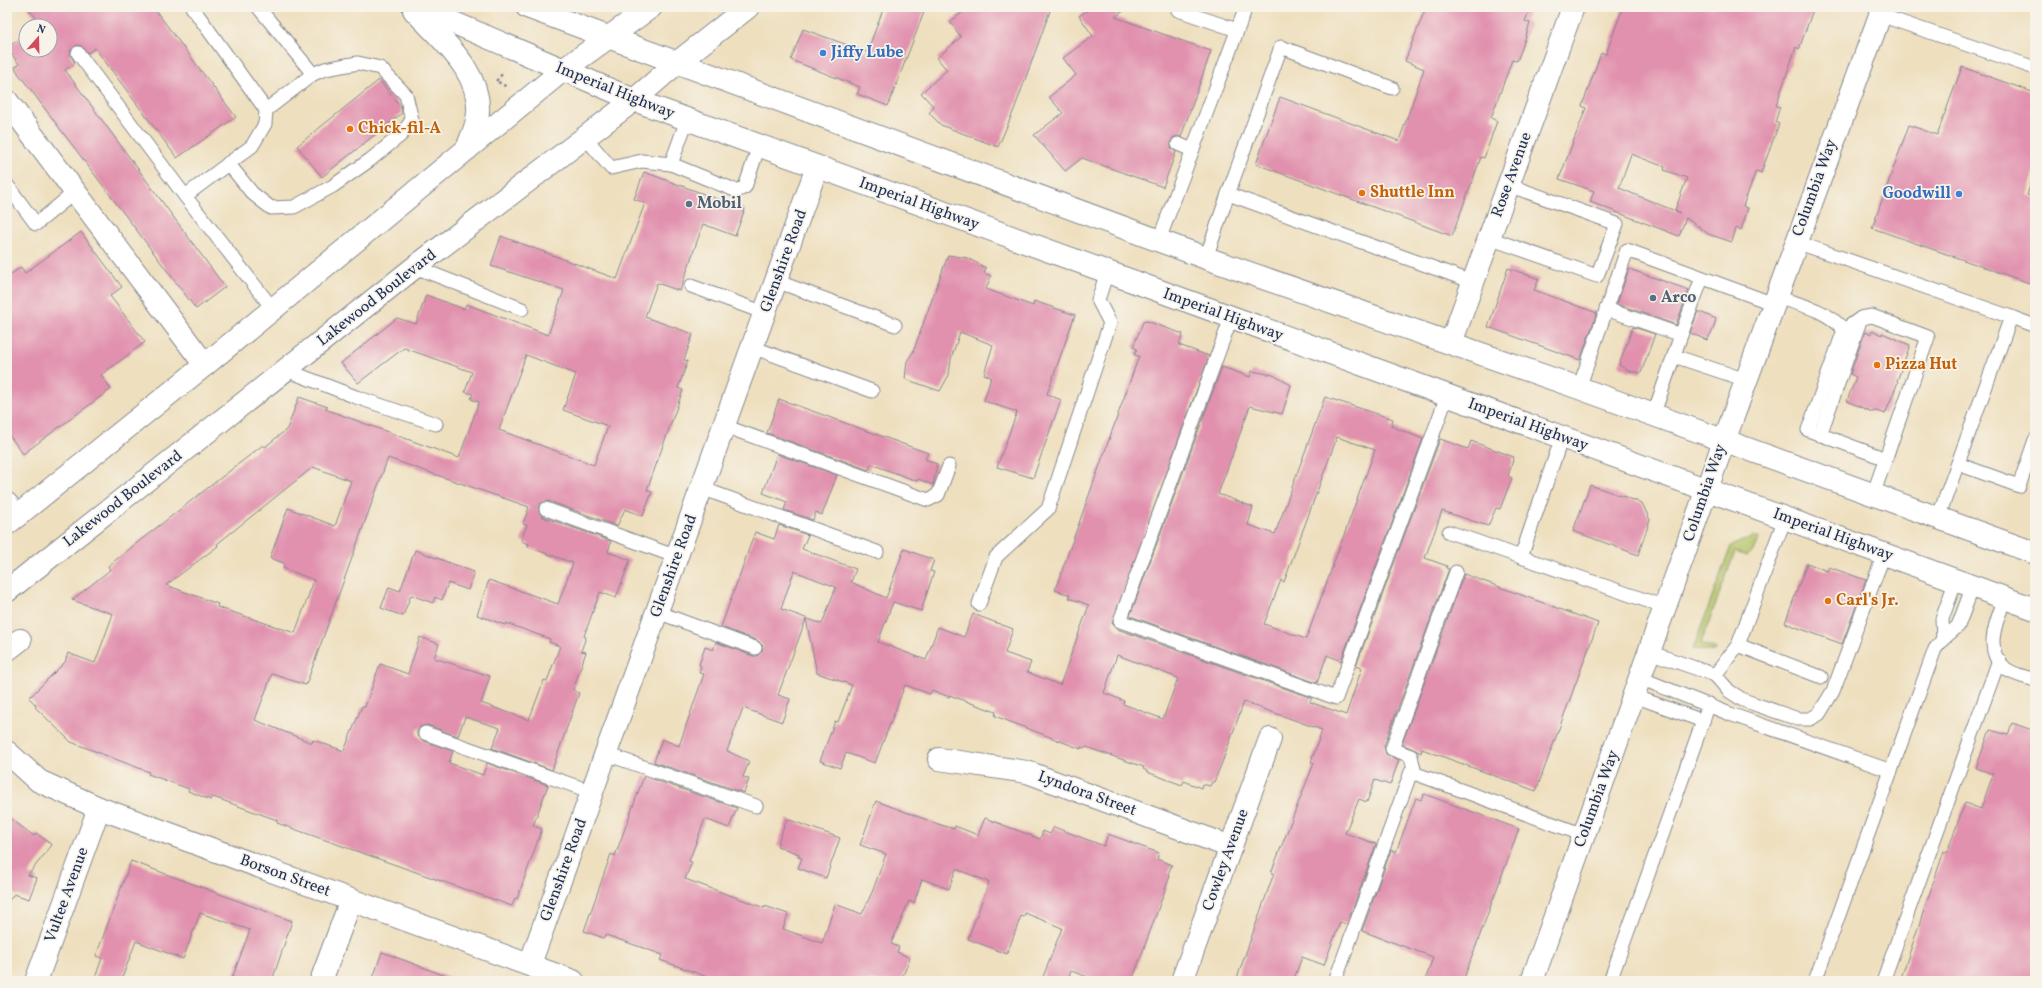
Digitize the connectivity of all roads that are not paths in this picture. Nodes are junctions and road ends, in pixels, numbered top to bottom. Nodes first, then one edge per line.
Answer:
1 (192, 7) edge
2 (258, 7) edge
3 (411, 7) edge
4 (417, 7) edge
5 (527, 7) edge
6 (651, 7) edge
7 (748, 7) edge
8 (1179, 7) edge
9 (1246, 7) edge
10 (1574, 7) edge
11 (1882, 11) edge
12 (1237, 30) junction
13 (609, 38) junction
14 (78, 53) dead end
15 (678, 62) junction
16 (2035, 68) edge
17 (563, 70) junction
18 (313, 74) junction
19 (1392, 88) dead end
20 (634, 100) junction
21 (7, 101) edge
22 (266, 110) junction
23 (687, 120) junction
24 (585, 137) junction
25 (1178, 144) dead end
26 (759, 146) junction
27 (467, 149) junction
28 (1192, 150) junction
29 (228, 163) junction
30 (671, 164) junction
31 (817, 167) junction
32 (7, 185) edge
33 (1508, 186) junction
34 (75, 192) junction
35 (1228, 194) junction
36 (185, 196) junction
37 (1489, 238) junction
38 (1159, 240) junction
39 (1796, 242) junction
40 (1206, 258) junction
41 (415, 267) junction
42 (1107, 272) junction
43 (1702, 278) junction
44 (776, 280) junction
45 (1473, 282) junction
46 (691, 286) dead end
47 (1775, 300) junction
48 (273, 309) junction
49 (522, 309) dead end
50 (1606, 309) junction
51 (765, 312) junction
52 (2011, 317) junction
53 (1232, 318) junction
54 (1861, 318) junction
55 (895, 324) dead end
56 (2035, 326) edge
57 (1844, 330) junction
58 (1681, 335) junction
59 (1451, 344) junction
60 (752, 347) junction
61 (1674, 356) junction
62 (205, 365) junction
63 (286, 370) junction
64 (1746, 380) junction
65 (1579, 388) junction
66 (872, 390) dead end
67 (1447, 396) junction
68 (1653, 416) junction
69 (436, 424) dead end
70 (724, 426) junction
71 (1820, 435) junction
72 (1562, 437) junction
73 (2035, 440) edge
74 (1724, 441) junction
75 (1886, 459) junction
76 (1958, 464) junction
77 (949, 466) dead end
78 (701, 488) junction
79 (1707, 490) junction
80 (1873, 494) junction
81 (546, 509) dead end
82 (10, 515) edge
83 (1785, 518) junction
84 (1938, 518) junction
85 (1449, 532) dead end
86 (876, 552) dead end
87 (2035, 553) edge
88 (1884, 554) junction
89 (677, 557) junction
90 (1521, 558) junction
91 (1456, 572) dead end
92 (1964, 583) junction
93 (7, 591) edge
94 (2005, 598) junction
95 (979, 604) dead end
96 (1665, 606) junction
97 (2035, 609) edge
98 (657, 612) junction
99 (1943, 639) junction
100 (1738, 645) junction
101 (755, 648) dead end
102 (1649, 652) junction
103 (1999, 660) junction
104 (1715, 675) junction
105 (1821, 677) dead end
106 (2035, 680) edge
107 (1637, 687) junction
108 (1709, 704) junction
109 (1703, 721) junction
110 (425, 733) dead end
111 (1270, 739) dead end
112 (7, 752) edge
113 (606, 754) junction
114 (939, 759) dead end
115 (1891, 771) junction
116 (1415, 774) junction
117 (592, 792) junction
118 (756, 806) dead end
119 (99, 808) junction
120 (1584, 835) junction
121 (1231, 847) junction
122 (350, 900) junction
123 (530, 964) junction
124 (36, 981) edge
125 (321, 981) edge
126 (573, 981) edge
127 (1182, 981) edge
128 (1335, 981) edge
129 (1532, 981) edge
130 (1610, 981) edge
131 (1815, 981) edge
132 (1883, 981) edge

1 - 22 lane
2 - 18 lane
3 - 27 main road
4 - 17 main road, Imperial Highway
5 - 13 main road
6 - 13 main road
7 - 15 main road, Lakewood Boulevard
8 - 12 lane
9 - 12 lane
10 - 33 main road, Rose Avenue
11 - 16 lane
11 - 39 main road, Columbia Way
12 - 28 lane
13 - 15 main road
13 - 17 main road
14 - 36 lane
15 - 20 main road, Lakewood Boulevard
15 - 38 main road
17 - 20 main road, Imperial Highway
17 - 27 main road
18 - 22 lane
18 - 29 lane
19 - 35 lane
20 - 23 main road, Imperial Highway
20 - 24 main road, Lakewood Boulevard
21 - 34 main road
22 - 29 lane
23 - 26 main road, Imperial Highway
23 - 30 lane
24 - 30 lane
24 - 41 main road, Lakewood Boulevard
25 - 28 lane
26 - 30 lane
26 - 31 main road, Imperial Highway
27 - 48 main road
28 - 38 lane
29 - 36 lane
31 - 42 main road, Imperial Highway
31 - 44 main road, Glenshire Road
32 - 34 lane
33 - 37 main road, Rose Avenue
33 - 37 lane
34 - 62 main road
35 - 40 lane
35 - 45 lane
36 - 48 lane
37 - 45 main road, Rose Avenue
38 - 40 main road
39 - 47 main road, Columbia Way
39 - 52 lane
40 - 59 main road
41 - 49 lane
41 - 63 main road, Lakewood Boulevard
42 - 53 main road, Imperial Highway
42 - 95 lane
43 - 47 lane
43 - 50 lane
43 - 58 lane
44 - 51 main road, Glenshire Road
44 - 55 lane
45 - 59 main road, Rose Avenue
46 - 51 lane
47 - 57 lane
47 - 64 main road, Columbia Way
48 - 62 main road
50 - 58 lane
50 - 65 lane
51 - 60 main road, Glenshire Road
52 - 56 lane
52 - 76 lane
53 - 67 main road, Imperial Highway
53 - 67 lane
54 - 57 lane
54 - 71 lane
54 - 75 lane
57 - 71 lane
58 - 61 lane
59 - 65 main road
60 - 66 lane
60 - 70 main road, Glenshire Road
61 - 64 lane
61 - 68 lane
62 - 82 main road
63 - 69 lane
63 - 93 main road, Lakewood Boulevard
64 - 74 main road, Columbia Way
65 - 68 main road
67 - 72 main road, Imperial Highway
68 - 74 main road
70 - 77 lane
70 - 78 main road, Glenshire Road
71 - 75 lane
72 - 79 main road, Imperial Highway
72 - 90 lane
73 - 76 lane
74 - 79 main road, Columbia Way
74 - 80 main road
75 - 80 lane
76 - 84 lane
78 - 86 lane
78 - 89 main road, Glenshire Road
79 - 83 main road, Imperial Highway
79 - 96 main road, Columbia Way
80 - 84 main road
81 - 89 lane
83 - 88 main road, Imperial Highway
83 - 100 lane
84 - 87 main road
85 - 90 lane
88 - 92 main road, Imperial Highway
88 - 104 lane
89 - 98 main road, Glenshire Road
90 - 96 lane
91 - 116 lane
92 - 94 main road, Imperial Highway
92 - 99 lane
92 - 99 lane
94 - 97 main road, Imperial Highway
94 - 103 lane
96 - 102 main road, Columbia Way
98 - 101 lane
98 - 113 main road, Glenshire Road
99 - 115 lane
100 - 104 lane
100 - 105 lane
102 - 104 lane
102 - 107 main road, Columbia Way
103 - 106 lane
103 - 132 lane
107 - 108 lane
107 - 109 lane
107 - 120 main road, Columbia Way
108 - 109 lane
108 - 115 lane
109 - 130 lane
110 - 117 lane
111 - 121 main road, Cowley Avenue
112 - 119 main road, Borson Street
113 - 117 main road, Glenshire Road
113 - 118 lane
114 - 121 main road, Lyndora Street
115 - 131 lane
116 - 120 lane
116 - 128 lane
117 - 123 main road, Glenshire Road
119 - 122 main road, Borson Street
119 - 124 main road, Vultee Avenue
120 - 129 main road, Columbia Way
121 - 127 main road, Cowley Avenue
122 - 123 main road, Borson Street
122 - 125 main road
123 - 126 main road, Borson Street

